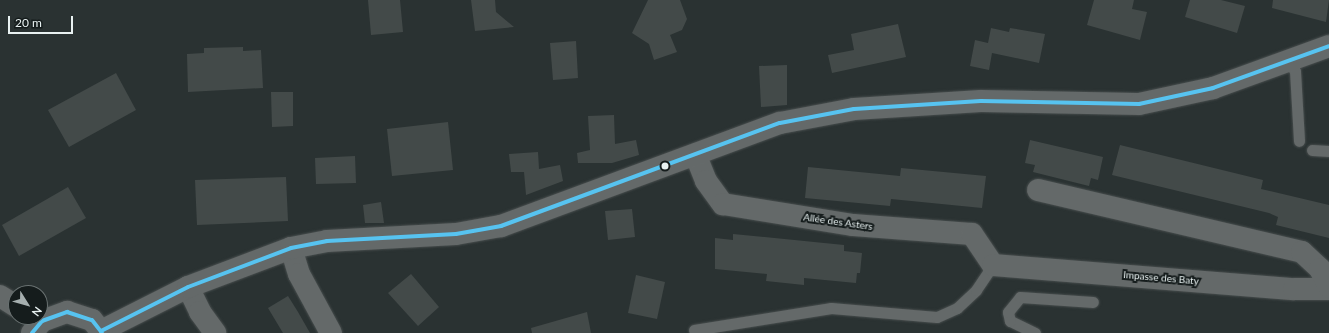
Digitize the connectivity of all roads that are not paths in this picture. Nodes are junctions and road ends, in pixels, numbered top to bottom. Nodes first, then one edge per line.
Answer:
1 (1329, 46) edge
2 (1288, 61) junction
3 (1299, 141) dead end
4 (1312, 150) dead end
5 (1329, 151) edge
6 (696, 156) junction
7 (1038, 190) dead end
8 (291, 248) junction
9 (993, 265) junction
10 (188, 287) junction
11 (1329, 288) edge
12 (1093, 302) dead end
13 (48, 319) edge
14 (694, 330) dead end
15 (102, 332) edge
16 (215, 333) edge
17 (331, 333) edge
18 (1035, 333) edge

1 - 2 street
2 - 3 lane
2 - 6 street
4 - 5 lane
6 - 8 street
6 - 9 street, Allée des Asters
7 - 11 street
8 - 10 street
8 - 17 street
9 - 11 street, Impasse des Baty
9 - 14 lane
10 - 15 street
10 - 16 street
12 - 18 lane
13 - 15 street

